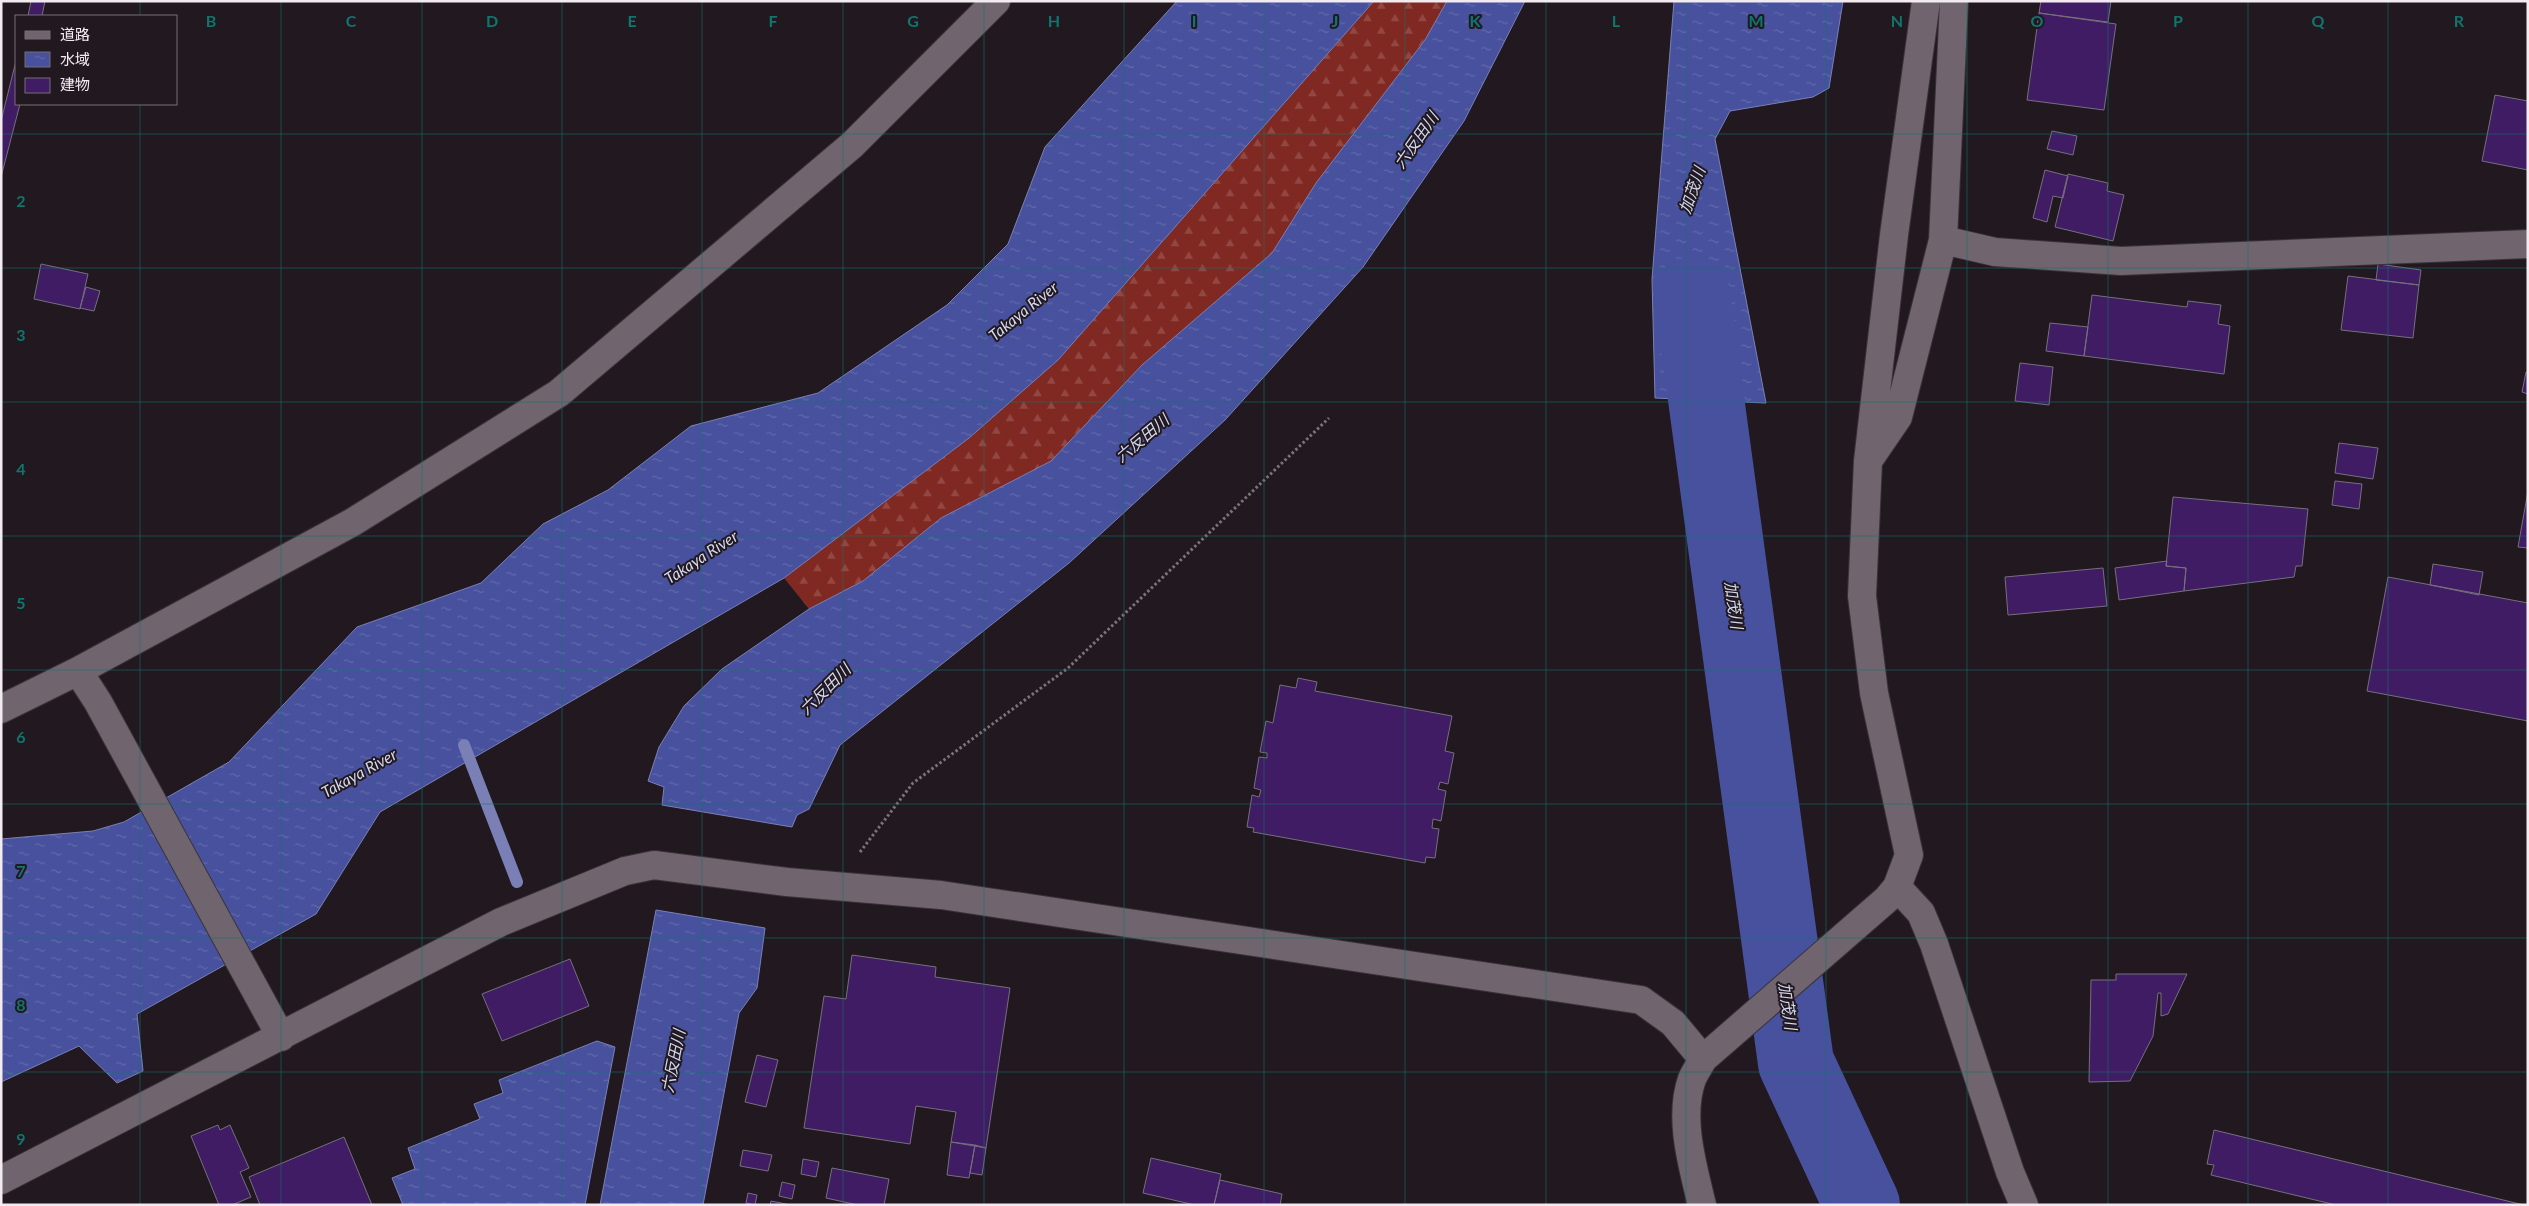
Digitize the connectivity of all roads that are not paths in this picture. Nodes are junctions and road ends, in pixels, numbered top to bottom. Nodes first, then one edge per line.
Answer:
1 (996, 1) edge
2 (1926, 1) edge
3 (1954, 1) edge
4 (1943, 240) junction
5 (2528, 244) edge
6 (1868, 461) junction
7 (78, 670) junction
8 (1, 709) edge
9 (1892, 893) junction
10 (281, 1037) junction
11 (1709, 1054) junction
12 (1, 1180) edge
13 (1702, 1205) edge
14 (2024, 1205) edge

1 - 7 street
2 - 6 street
3 - 4 street
4 - 5 street
4 - 6 street
6 - 9 street
7 - 8 street
7 - 10 street
9 - 11 street
9 - 14 street
10 - 11 street
10 - 12 street
11 - 13 street

